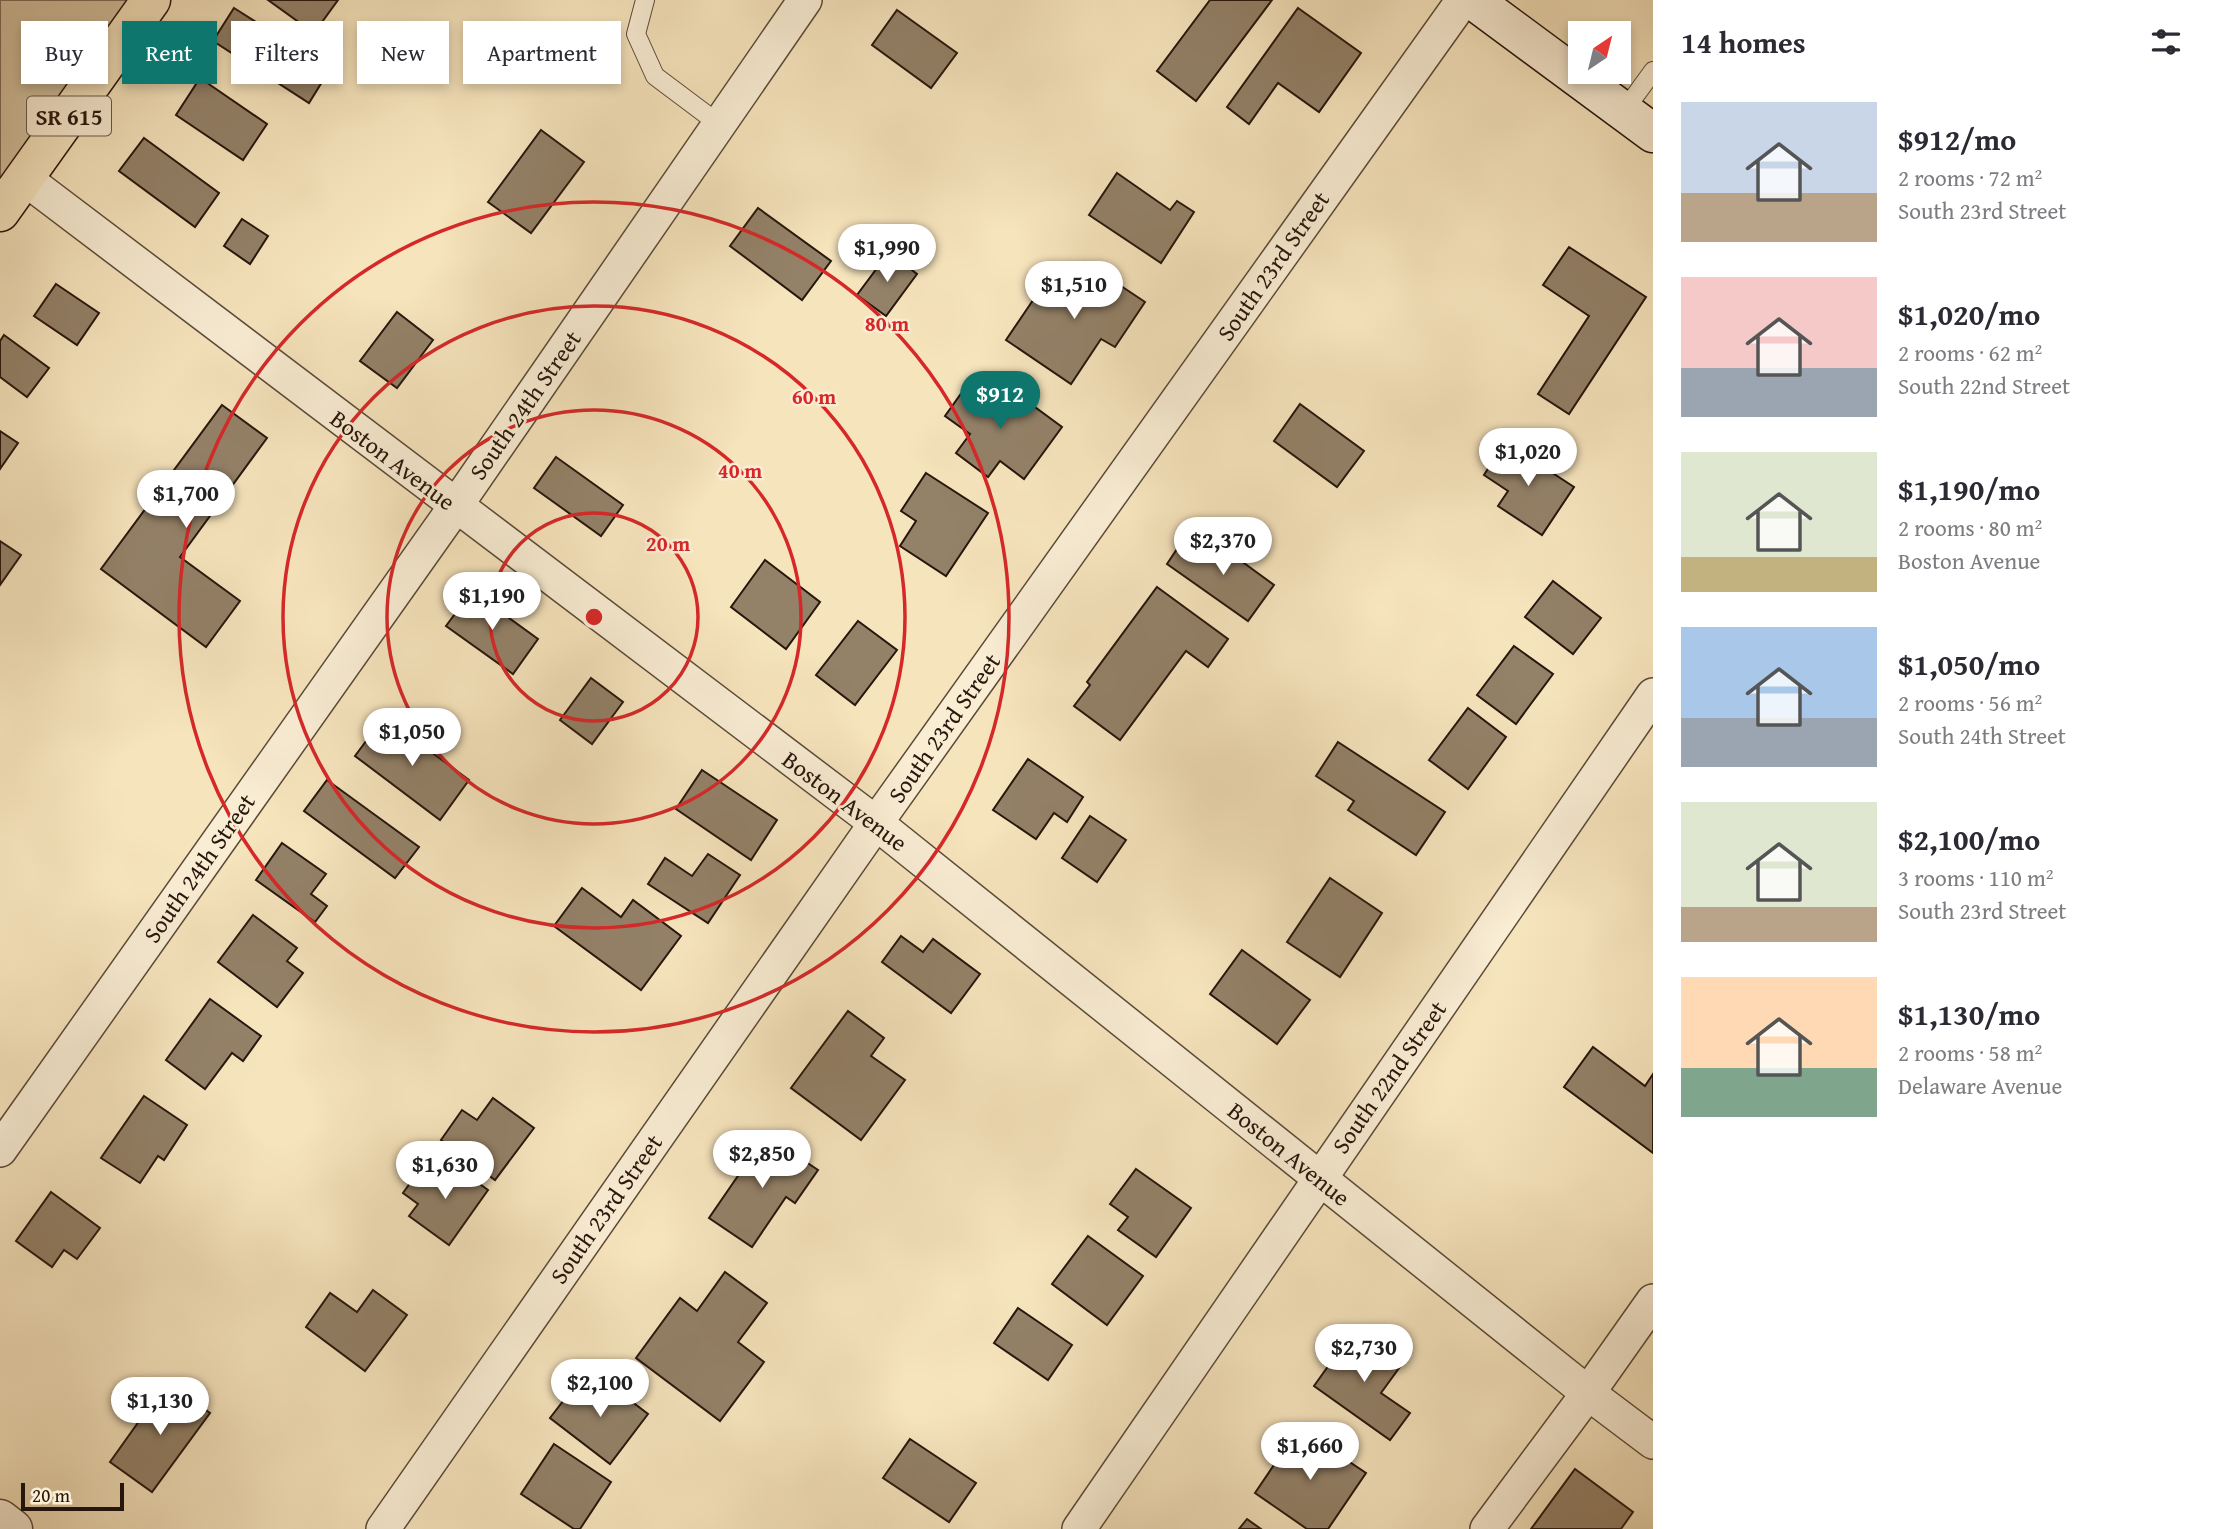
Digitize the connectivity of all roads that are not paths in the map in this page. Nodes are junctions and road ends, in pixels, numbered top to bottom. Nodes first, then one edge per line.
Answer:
1 (151, 0) edge
2 (645, 0) edge
3 (804, 0) edge
4 (1463, 0) edge
5 (1473, 0) edge
6 (1653, 71) edge
7 (1638, 122) edge
8 (719, 124) junction
9 (7, 200) edge
10 (455, 507) junction
11 (1653, 695) edge
12 (876, 823) junction
13 (0, 1150) edge
14 (1320, 1178) junction
15 (1653, 1301) edge
16 (1588, 1393) junction
17 (1653, 1442) edge
18 (0, 1520) edge
19 (13, 1529) edge
20 (383, 1529) edge
21 (1079, 1529) edge
22 (1487, 1529) edge

1 - 9 main road, SR 615
2 - 8 lane
3 - 8 street, South 24th Street
4 - 12 street, South 23rd Street
5 - 7 main road
6 - 7 lane
8 - 10 street, South 24th Street
9 - 10 street, Boston Avenue
10 - 12 street, Boston Avenue
10 - 13 street, South 24th Street
11 - 14 street, South 22nd Street
12 - 14 street, Boston Avenue
12 - 20 street, South 23rd Street
14 - 16 street, Boston Avenue
14 - 21 street, South 22nd Street
15 - 16 street
16 - 17 street, Boston Avenue
16 - 22 street
18 - 19 main road

